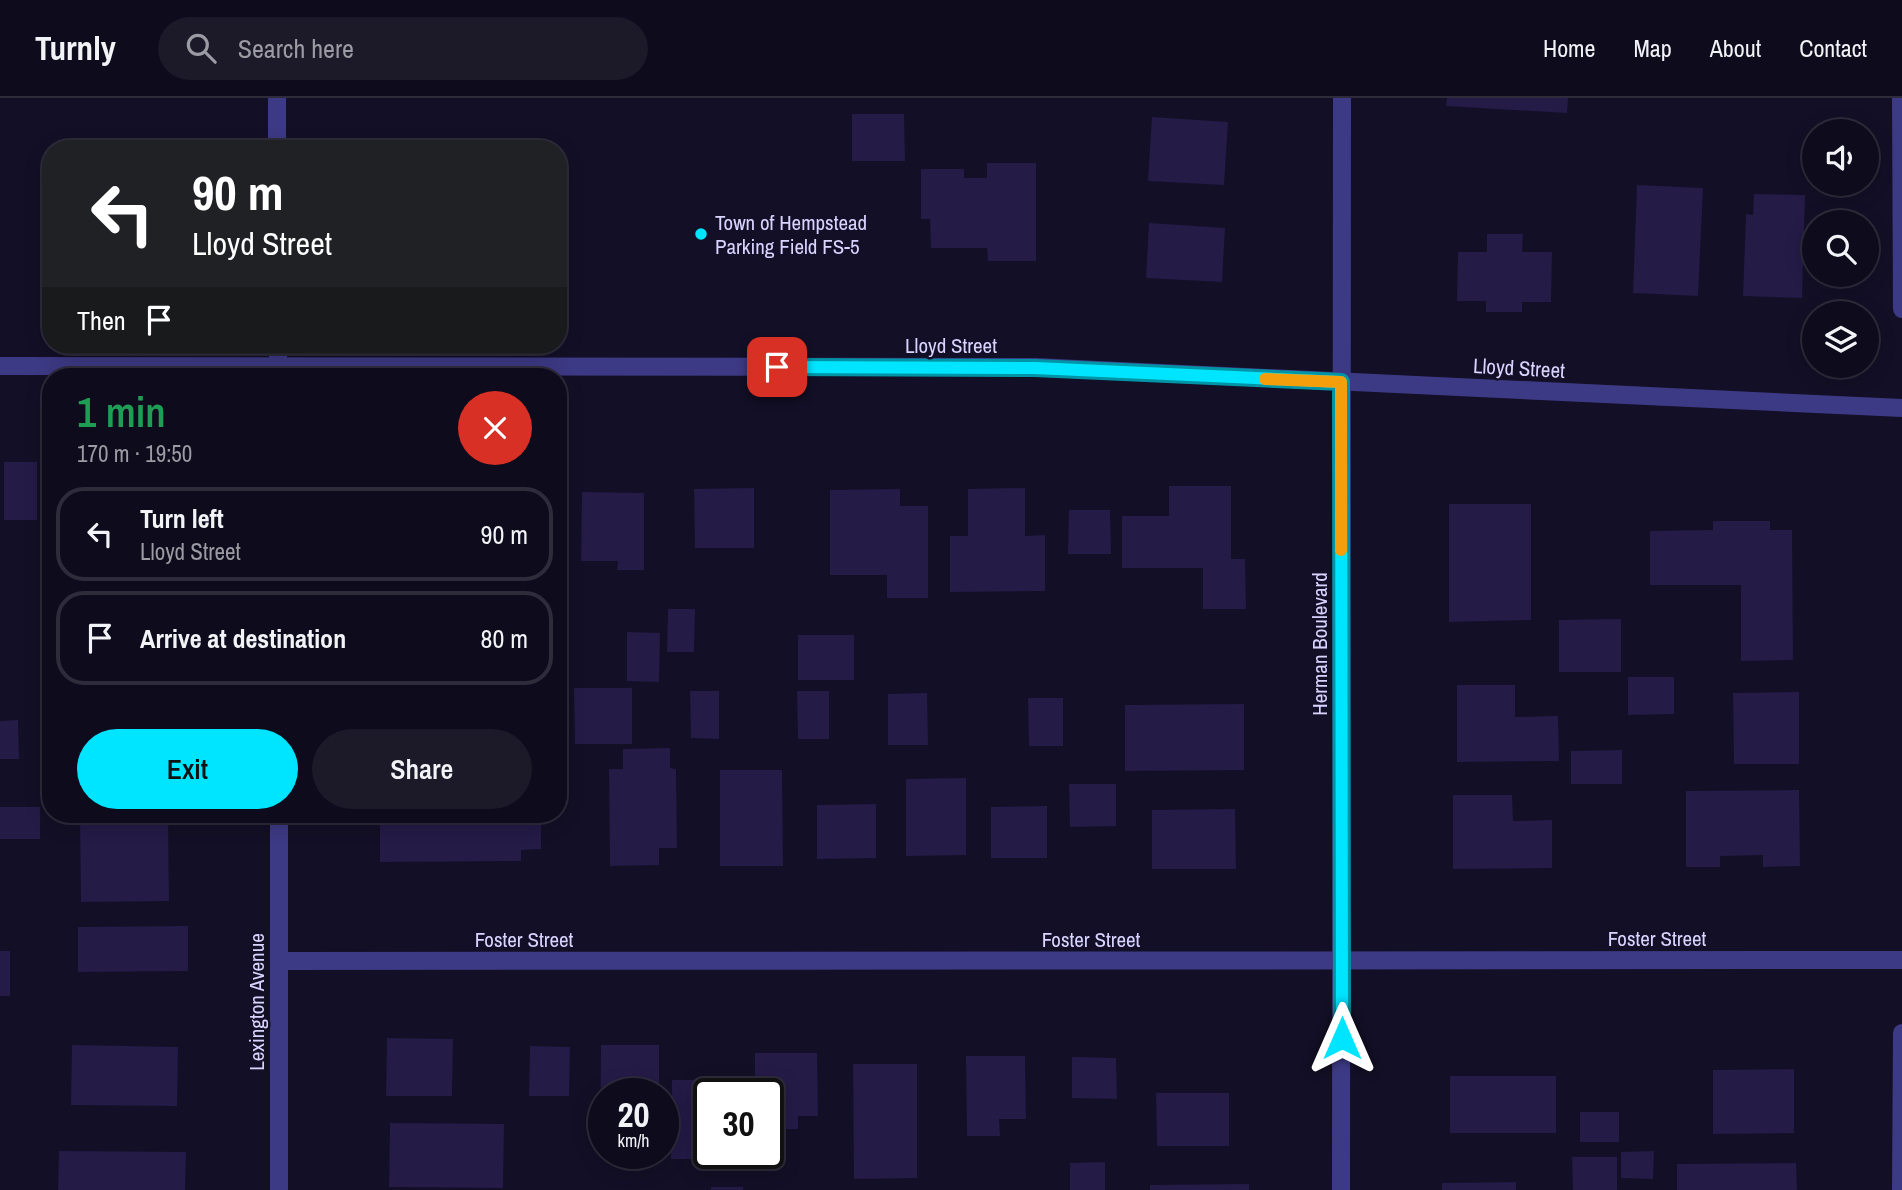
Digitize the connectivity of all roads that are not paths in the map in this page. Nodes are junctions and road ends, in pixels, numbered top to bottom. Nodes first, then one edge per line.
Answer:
1 (278, 98) edge
2 (1342, 98) edge
3 (1901, 98) edge
4 (277, 140) edge
5 (1902, 309) edge
6 (0, 366) edge
7 (111, 368) edge
8 (567, 370) edge
9 (1341, 382) junction
10 (1902, 408) edge
11 (279, 823) edge
12 (1902, 960) edge
13 (279, 961) junction
14 (1342, 962) junction
15 (1902, 1033) edge
16 (279, 1190) edge
17 (1341, 1190) edge
18 (1901, 1190) edge

1 - 4 street
2 - 9 street, Herman Boulevard
3 - 5 street
6 - 7 street, Lloyd Street
8 - 9 street, Lloyd Street
9 - 10 street, Lloyd Street
9 - 14 street, Herman Boulevard
11 - 13 street, Lexington Avenue
12 - 14 street, Foster Street
13 - 14 street, Foster Street
13 - 16 street, Lexington Avenue
14 - 17 street, Herman Boulevard
15 - 18 street

